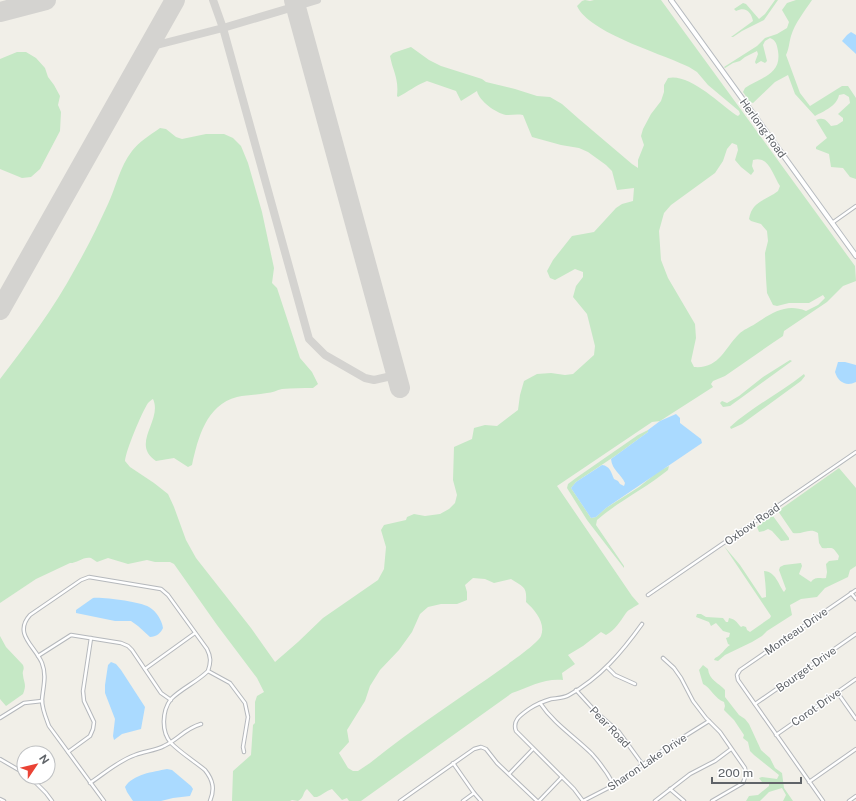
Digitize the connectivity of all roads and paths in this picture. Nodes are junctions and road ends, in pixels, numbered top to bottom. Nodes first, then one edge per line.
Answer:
1 (671, 0) edge
2 (856, 206) edge
3 (832, 223) junction
4 (856, 256) edge
5 (856, 452) edge
6 (856, 590) edge
7 (851, 593) junction
8 (648, 595) dead end
9 (856, 599) edge
10 (642, 624) dead end
11 (195, 633) junction
12 (856, 634) edge
13 (92, 638) junction
14 (38, 656) junction
15 (664, 658) dead end
16 (607, 667) junction
17 (145, 669) junction
18 (208, 671) junction
19 (856, 679) edge
20 (635, 684) dead end
21 (576, 690) junction
22 (837, 692) junction
23 (171, 700) junction
24 (42, 701) junction
25 (540, 703) junction
26 (755, 704) junction
27 (0, 718) edge
28 (856, 719) edge
29 (709, 720) junction
30 (201, 724) dead end
31 (776, 735) junction
32 (171, 742) junction
33 (533, 749) junction
34 (732, 749) junction
35 (856, 749) edge
36 (68, 752) junction
37 (244, 752) dead end
38 (0, 759) edge
39 (453, 763) junction
40 (643, 765) junction
41 (16, 768) edge
42 (509, 774) junction
43 (562, 777) junction
44 (809, 782) junction
45 (90, 783) junction
46 (38, 785) edge
47 (614, 785) junction
48 (670, 789) junction
49 (474, 793) junction
50 (856, 796) edge
51 (0, 799) edge
52 (211, 799) edge
53 (4, 801) edge
54 (52, 801) edge
55 (104, 801) edge
56 (400, 801) edge
57 (463, 801) edge
58 (481, 801) edge
59 (538, 801) edge
60 (583, 801) edge
61 (655, 801) edge
62 (684, 801) edge
63 (712, 801) edge
64 (823, 801) edge
65 (849, 801) edge

1 - 3 street, Herlong Road
2 - 3 street
3 - 4 street, Herlong Road
5 - 8 street, Oxbow Road
6 - 7 street, Monteau Drive
7 - 9 street
7 - 26 street, Monteau Drive
10 - 16 street
11 - 14 street
11 - 17 street
11 - 18 street
12 - 26 street, Bourget Drive
13 - 14 street
13 - 17 street
13 - 36 street
14 - 24 street
15 - 29 street
16 - 20 street
16 - 21 street
17 - 23 street
18 - 23 street
18 - 37 street
19 - 22 street, Corot Drive
21 - 25 street
21 - 40 street, Pear Road
22 - 28 street
22 - 31 street, Corot Drive
23 - 32 street
24 - 27 street
24 - 36 street
25 - 33 street
25 - 47 street
26 - 31 street
29 - 34 street
29 - 40 street, Sharon Lake Drive
30 - 32 street
31 - 44 street
32 - 45 street
32 - 52 street
33 - 42 street
33 - 43 street
34 - 48 street
34 - 63 street
35 - 44 street
36 - 45 street
38 - 41 street
39 - 42 street
39 - 49 street
39 - 56 street
40 - 47 street, Sharon Lake Drive
42 - 59 street
43 - 59 street
43 - 60 street
44 - 64 street
45 - 55 street
46 - 54 street
47 - 60 street, Sharon Lake Drive
48 - 61 street
48 - 62 street
49 - 57 street
49 - 58 street
50 - 65 street
51 - 53 street

